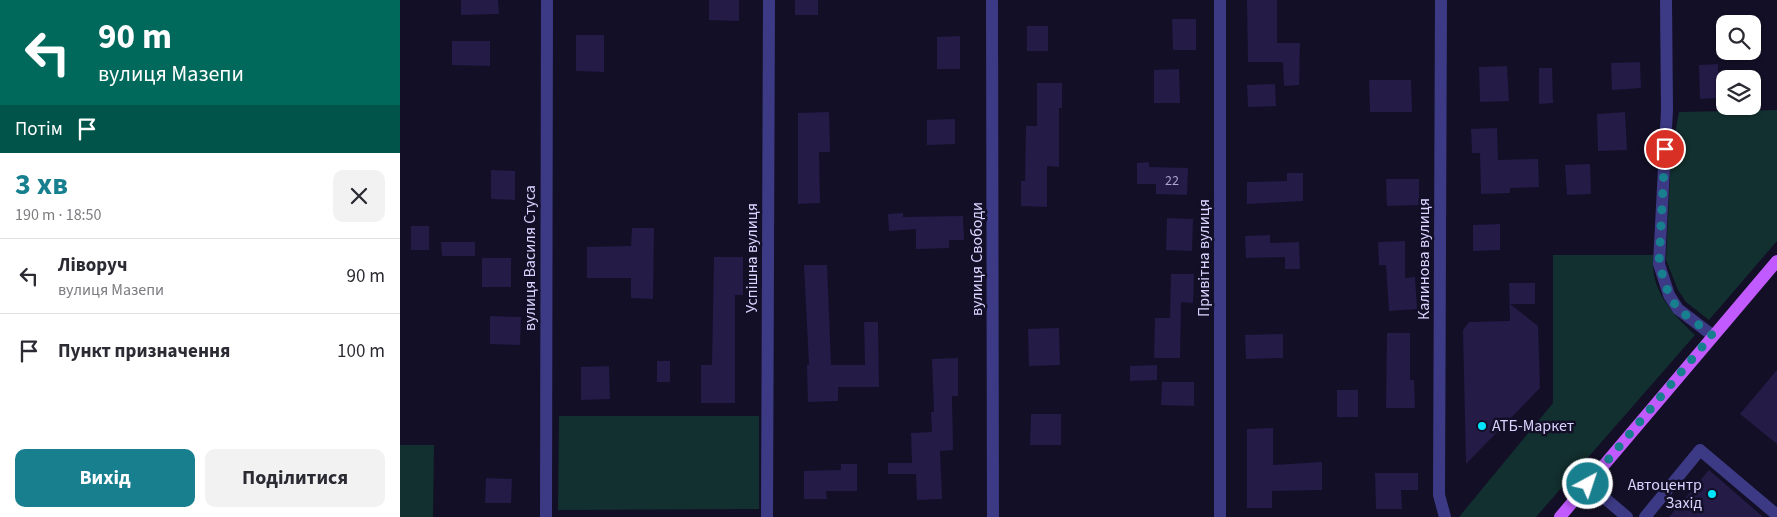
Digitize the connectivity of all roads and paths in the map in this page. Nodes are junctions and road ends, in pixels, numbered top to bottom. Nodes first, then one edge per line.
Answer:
1 (547, 0) edge
2 (769, 0) edge
3 (992, 0) edge
4 (1220, 0) edge
5 (1441, 0) edge
6 (1666, 0) edge
7 (1777, 261) edge
8 (1712, 335) junction
9 (1588, 484) junction
10 (1777, 515) edge
11 (546, 517) edge
12 (767, 517) edge
13 (993, 517) edge
14 (1220, 517) edge
15 (1445, 517) edge
16 (1560, 517) edge
17 (1627, 517) edge
18 (1645, 517) edge

1 - 11 street, вулиця Василя Стуса
2 - 12 street, Успішна вулиця
3 - 13 street, вулиця Свободи
4 - 14 street, Привітна вулиця
5 - 15 street, Калинова вулиця
6 - 8 street
7 - 8 main road
8 - 9 main road
9 - 16 main road
9 - 17 street
10 - 18 street

